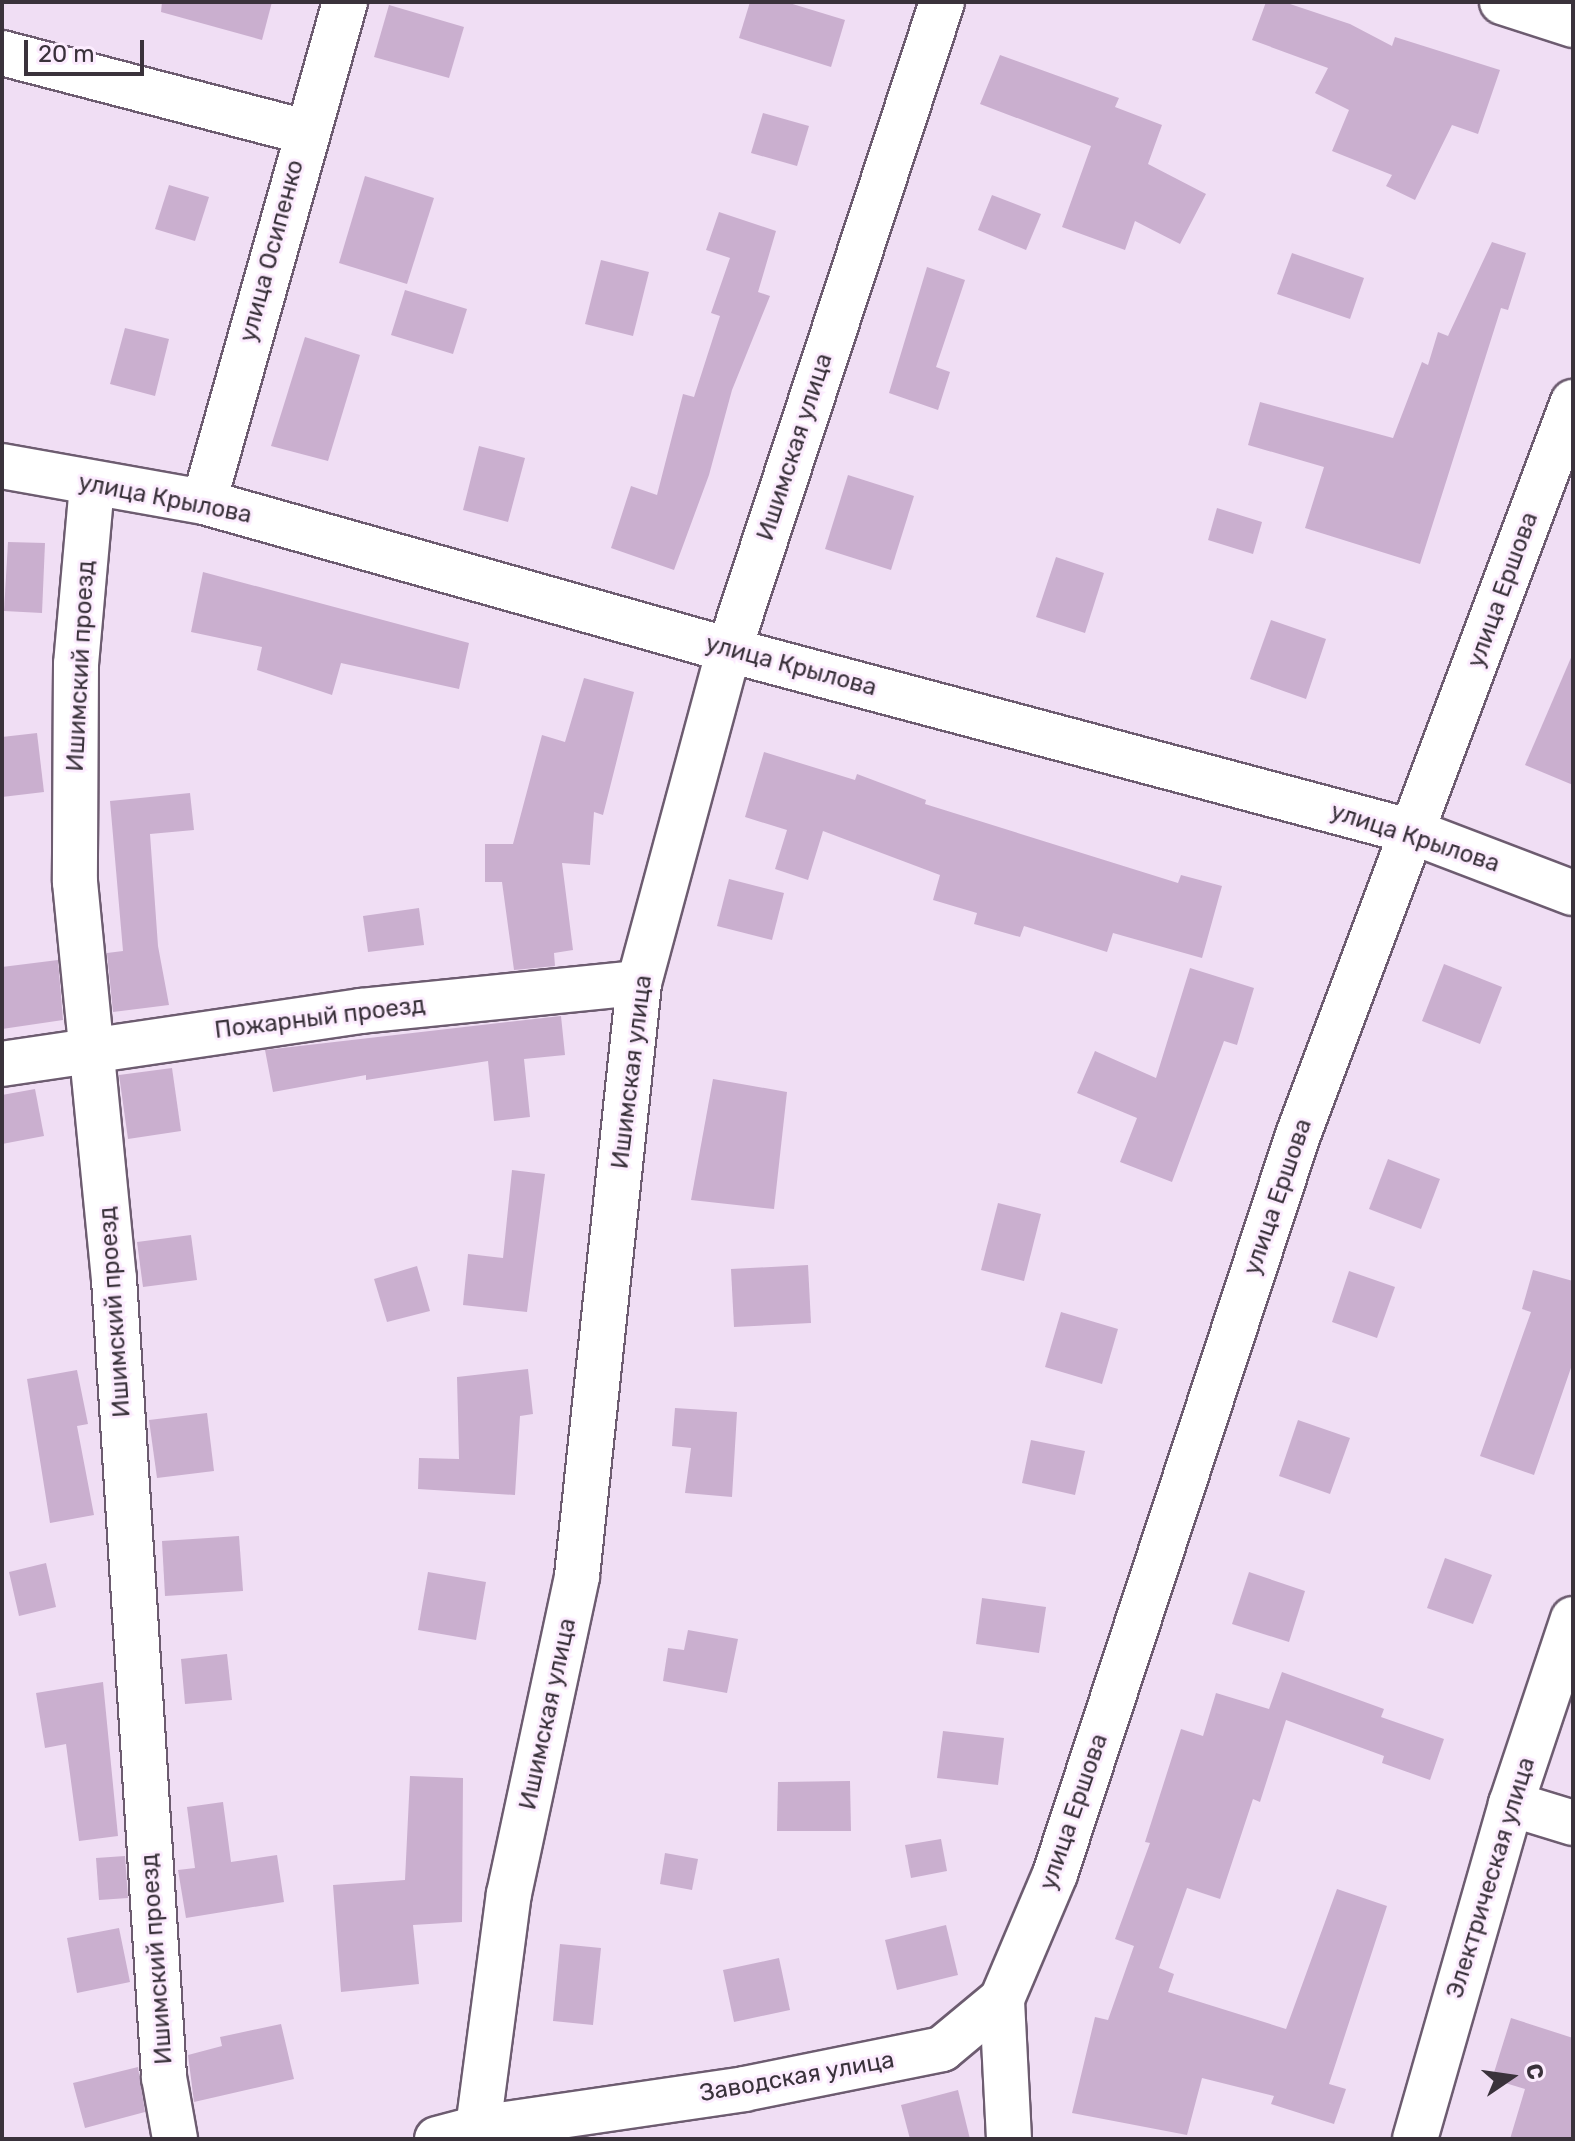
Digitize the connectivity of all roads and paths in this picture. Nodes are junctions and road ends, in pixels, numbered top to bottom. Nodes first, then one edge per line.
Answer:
1 (345, 2) edge
2 (942, 2) edge
3 (1502, 2) edge
4 (1573, 25) edge
5 (2, 53) edge
6 (305, 132) junction
7 (1573, 402) edge
8 (2, 466) edge
9 (92, 485) junction
10 (204, 502) junction
11 (729, 650) junction
12 (1413, 832) junction
13 (1573, 893) edge
14 (639, 983) junction
15 (91, 1050) junction
16 (2, 1064) edge
17 (1573, 1619) edge
18 (1511, 1804) junction
19 (1573, 1823) edge
20 (1002, 1999) junction
21 (555, 2128) edge
22 (458, 2134) edge
23 (175, 2139) edge
24 (1009, 2139) edge
25 (1415, 2139) edge

1 - 6 street, улица Осипенко
2 - 11 street, Ишимская улица
3 - 4 street
5 - 6 street
6 - 10 street, улица Осипенко
7 - 12 street, улица Ершова
8 - 9 street, улица Крылова
9 - 10 street, улица Крылова
9 - 15 street, Ишимский проезд
10 - 11 street, улица Крылова
11 - 12 street, улица Крылова
11 - 14 street, Ишимская улица
12 - 13 street, улица Крылова
12 - 20 street, улица Ершова
14 - 15 street, Пожарный проезд
14 - 22 street, Ишимская улица
15 - 16 street, Пожарный проезд
15 - 23 street, Ишимский проезд
17 - 18 street, Электрическая улица
18 - 19 street
18 - 25 street, Электрическая улица
20 - 21 street, Заводская улица
20 - 24 street
21 - 22 street, Заводская улица

